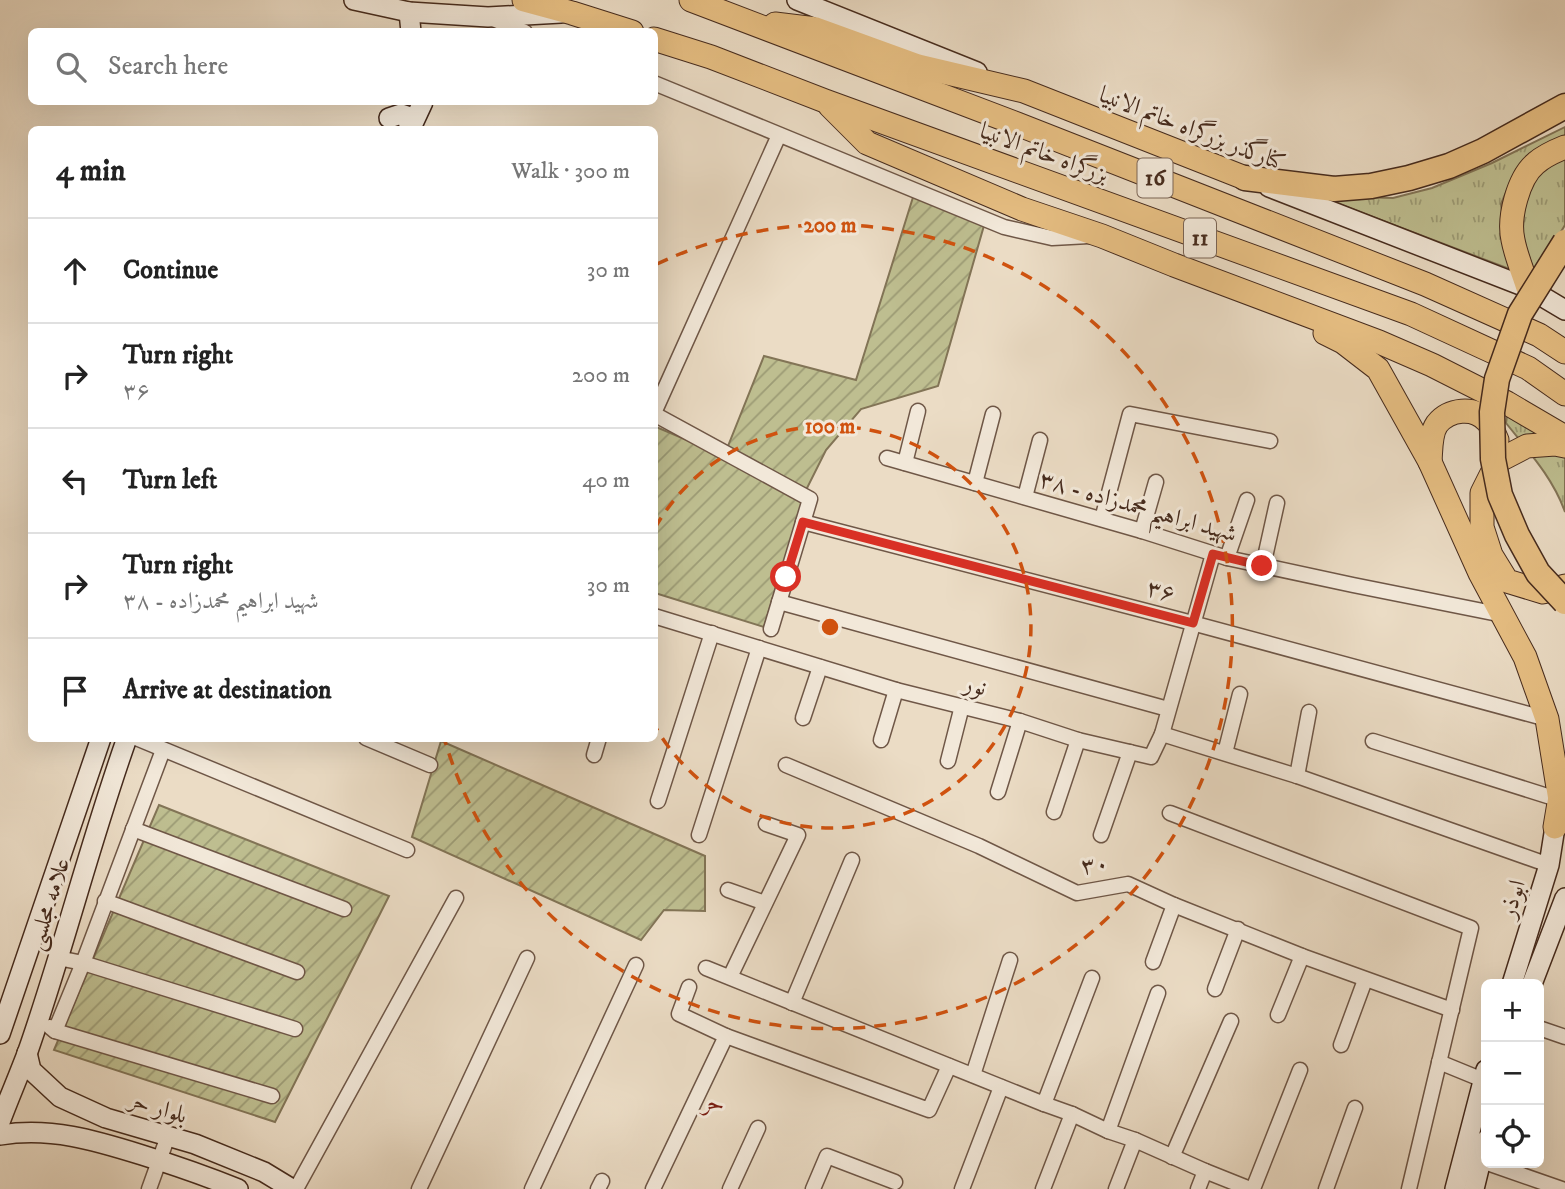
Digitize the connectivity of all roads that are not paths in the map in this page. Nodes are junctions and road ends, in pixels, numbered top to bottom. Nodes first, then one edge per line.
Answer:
1 (354, 0) edge
2 (524, 0) edge
3 (691, 0) edge
4 (797, 0) edge
5 (572, 13) junction
6 (488, 17) junction
7 (737, 19) junction
8 (410, 22) edge
9 (473, 28) edge
10 (515, 28) edge
11 (619, 28) edge
12 (658, 40) edge
13 (658, 85) edge
14 (1024, 91) junction
15 (825, 101) junction
16 (422, 105) edge
17 (1565, 106) edge
18 (389, 116) edge
19 (409, 126) edge
20 (411, 126) edge
21 (779, 135) junction
22 (1565, 147) edge
23 (1245, 178) junction
24 (1102, 236) junction
25 (1565, 242) edge
26 (1528, 288) junction
27 (1274, 302) junction
28 (1565, 310) edge
29 (1565, 352) edge
30 (1565, 394) edge
31 (658, 404) edge
32 (918, 411) dead end
33 (993, 414) dead end
34 (658, 415) edge
35 (1565, 437) edge
36 (1040, 440) dead end
37 (1270, 441) dead end
38 (1565, 446) edge
39 (887, 458) dead end
40 (1498, 461) junction
41 (1430, 462) junction
42 (905, 463) junction
43 (1156, 482) dead end
44 (975, 483) junction
45 (1025, 497) junction
46 (1247, 500) dead end
47 (1276, 503) dead end
48 (1102, 519) junction
49 (803, 522) junction
50 (1142, 531) junction
51 (1220, 556) junction
52 (1262, 566) junction
53 (1565, 586) edge
54 (779, 602) junction
55 (1565, 602) edge
56 (1503, 615) junction
57 (658, 617) edge
58 (1193, 623) junction
59 (771, 629) dead end
60 (712, 633) junction
61 (759, 648) junction
62 (820, 667) junction
63 (896, 690) junction
64 (1240, 694) dead end
65 (962, 706) junction
66 (1168, 709) junction
67 (1309, 712) dead end
68 (803, 718) dead end
69 (1547, 719) junction
70 (1020, 721) junction
71 (1162, 734) junction
72 (881, 740) dead end
73 (1078, 740) junction
74 (1373, 741) dead end
75 (100, 742) edge
76 (126, 742) edge
77 (145, 742) edge
78 (375, 742) edge
79 (598, 742) edge
80 (163, 750) junction
81 (1130, 752) junction
82 (1224, 753) junction
83 (594, 755) dead end
84 (948, 761) dead end
85 (430, 765) dead end
86 (786, 765) dead end
87 (1565, 772) edge
88 (1297, 776) junction
89 (998, 792) dead end
90 (1560, 800) junction
91 (658, 801) dead end
92 (1054, 812) dead end
93 (1170, 813) dead end
94 (766, 824) dead end
95 (1555, 827) joint
96 (133, 828) junction
97 (699, 835) dead end
98 (1101, 835) dead end
99 (407, 850) dead end
100 (852, 860) dead end
101 (1549, 865) junction
102 (728, 890) dead end
103 (456, 898) dead end
104 (1565, 898) edge
105 (105, 901) junction
106 (765, 903) junction
107 (1174, 905) junction
108 (344, 909) dead end
109 (1238, 929) junction
110 (1302, 956) junction
111 (58, 958) junction
112 (527, 958) dead end
113 (1010, 960) dead end
114 (83, 962) junction
115 (1153, 962) dead end
116 (636, 965) dead end
117 (706, 968) dead end
118 (297, 972) dead end
119 (730, 977) junction
120 (1092, 978) dead end
121 (1515, 979) edge
122 (1534, 979) edge
123 (1366, 980) junction
124 (689, 987) dead end
125 (1215, 989) dead end
126 (1158, 993) dead end
127 (792, 1003) junction
128 (1451, 1010) junction
129 (40, 1014) junction
130 (1278, 1015) dead end
131 (1231, 1020) dead end
132 (295, 1028) dead end
133 (1544, 1030) edge
134 (55, 1031) junction
135 (0, 1034) edge
136 (726, 1036) junction
137 (1565, 1037) edge
138 (1341, 1045) dead end
139 (27, 1053) junction
140 (1439, 1062) junction
141 (949, 1066) junction
142 (1300, 1070) dead end
143 (1481, 1074) edge
144 (973, 1075) junction
145 (1001, 1087) junction
146 (1481, 1090) edge
147 (272, 1096) dead end
148 (1044, 1104) junction
149 (1355, 1108) dead end
150 (1072, 1114) junction
151 (0, 1122) edge
152 (758, 1128) dead end
153 (1108, 1131) junction
154 (0, 1135) edge
155 (168, 1136) junction
156 (1135, 1140) junction
157 (1172, 1157) junction
158 (159, 1161) junction
159 (1483, 1168) edge
160 (1502, 1168) edge
161 (1205, 1171) junction
162 (895, 1182) dead end
163 (216, 1185) edge
164 (149, 1189) edge
165 (238, 1189) edge
166 (294, 1189) edge
167 (419, 1189) edge
168 (532, 1189) edge
169 (653, 1189) edge
170 (730, 1189) edge
171 (813, 1189) edge
172 (962, 1189) edge
173 (1043, 1189) edge
174 (1116, 1189) edge
175 (1198, 1189) edge
176 (1252, 1189) edge
177 (1326, 1189) edge
178 (1409, 1189) edge
179 (1455, 1189) edge
180 (1474, 1189) edge
181 (1562, 1189) edge

1 - 8 main road
2 - 5 highway
3 - 7 highway, بزرگراه خاتم الانبیا / 16
4 - 14 main road, کنارگذر بزرگراه خاتم الانبیا
5 - 6 main road
5 - 11 highway
6 - 8 main road
6 - 9 main road
6 - 10 street
7 - 14 highway, 16
7 - 29 highway, بزرگراه خاتم الانبیا / 16
12 - 15 highway, بزرگراه خاتم الانبیا / 11
13 - 21 street
14 - 23 highway, کنارگذر بزرگراه خاتم الانبیا / 16
15 - 24 highway
15 - 30 highway, بزرگراه خاتم الانبیا / 11
16 - 20 main road
17 - 23 highway
18 - 19 main road
21 - 24 street
21 - 31 street
22 - 26 highway
23 - 26 main road, کنارگذر بزرگراه خاتم الانبیا
24 - 27 highway
25 - 55 highway, bridge
26 - 28 main road, کنارگذر بزرگراه خاتم الانبیا
27 - 35 highway
27 - 41 highway
32 - 42 street
33 - 44 street
34 - 49 street
36 - 45 street
37 - 48 street
38 - 40 highway
39 - 42 street, شهید ابراهیم محمدزاده - ۳۸
40 - 41 highway
40 - 53 highway
41 - 56 highway
42 - 44 street, شهید ابراهیم محمدزاده - ۳۸
43 - 50 street
44 - 45 street, شهید ابراهیم محمدزاده - ۳۸
45 - 48 street, شهید ابراهیم محمدزاده - ۳۸
46 - 51 street
47 - 52 street
48 - 50 street, شهید ابراهیم محمدزاده - ۳۸
49 - 54 street
49 - 58 street, ۳۶
50 - 51 street, شهید ابراهیم محمدزاده - ۳۸
51 - 52 street, شهید ابراهیم محمدزاده - ۳۸
51 - 58 street
52 - 56 street, شهید ابراهیم محمدزاده - ۳۸
54 - 59 street
54 - 66 street
56 - 69 highway
57 - 60 street, نور
58 - 66 street
58 - 69 street, ۳۶
60 - 61 street, نور
60 - 91 street
61 - 62 street, نور
61 - 97 street
62 - 63 street, نور
62 - 68 street
63 - 65 street, نور
63 - 72 street
64 - 82 street
65 - 70 street, نور
65 - 84 street
66 - 71 street
67 - 88 street
69 - 90 highway
70 - 73 street, نور
70 - 89 street
71 - 81 street, نور
71 - 82 street
73 - 81 street, نور
73 - 92 street
74 - 90 street
75 - 135 main road, علامه مجلسی
76 - 111 main road, علامه مجلسی
77 - 80 street
78 - 85 street
79 - 83 street
80 - 96 street
80 - 99 street
81 - 98 street
82 - 88 street
86 - 107 street, ۳۰
87 - 90 highway
88 - 101 street
90 - 95 highway
93 - 128 street
94 - 106 street
95 - 101 main road, ابوذر
96 - 105 street
96 - 108 street
100 - 127 street
101 - 121 main road, ابوذر
102 - 106 street
103 - 166 street
104 - 122 main road, ابوذر
105 - 114 street
105 - 118 street
106 - 119 street
107 - 109 street, ۳۰
107 - 115 street
109 - 110 street, ۳۰
109 - 125 street
110 - 123 street, ۳۰
110 - 130 street
111 - 114 street
111 - 129 main road, علامه مجلسی
112 - 167 street
113 - 144 street
114 - 132 street
114 - 134 street
116 - 168 street
117 - 119 street
119 - 127 street
120 - 148 street
123 - 128 street, ۳۰
123 - 138 street
124 - 136 street
126 - 153 street
127 - 141 street
128 - 140 street
129 - 134 street
129 - 139 main road, علامه مجلسی
131 - 157 street
133 - 137 street
134 - 147 street
136 - 141 street
136 - 169 street
139 - 151 main road, علامه مجلسی
139 - 155 main road, بلوار حر
140 - 143 street
140 - 178 street
141 - 144 street
142 - 176 street
144 - 145 street
145 - 148 street
145 - 172 street
146 - 179 main road
148 - 150 street
149 - 177 street
150 - 153 street
150 - 173 street
152 - 170 street
153 - 156 street
154 - 158 main road, بلوار حر
155 - 158 street
155 - 166 main road, بلوار حر
156 - 157 street
156 - 174 street
157 - 161 street
158 - 163 main road, بلوار حر
158 - 164 street
159 - 180 main road
160 - 181 street
161 - 175 street
161 - 176 street
162 - 171 street
163 - 165 main road, بلوار حر

